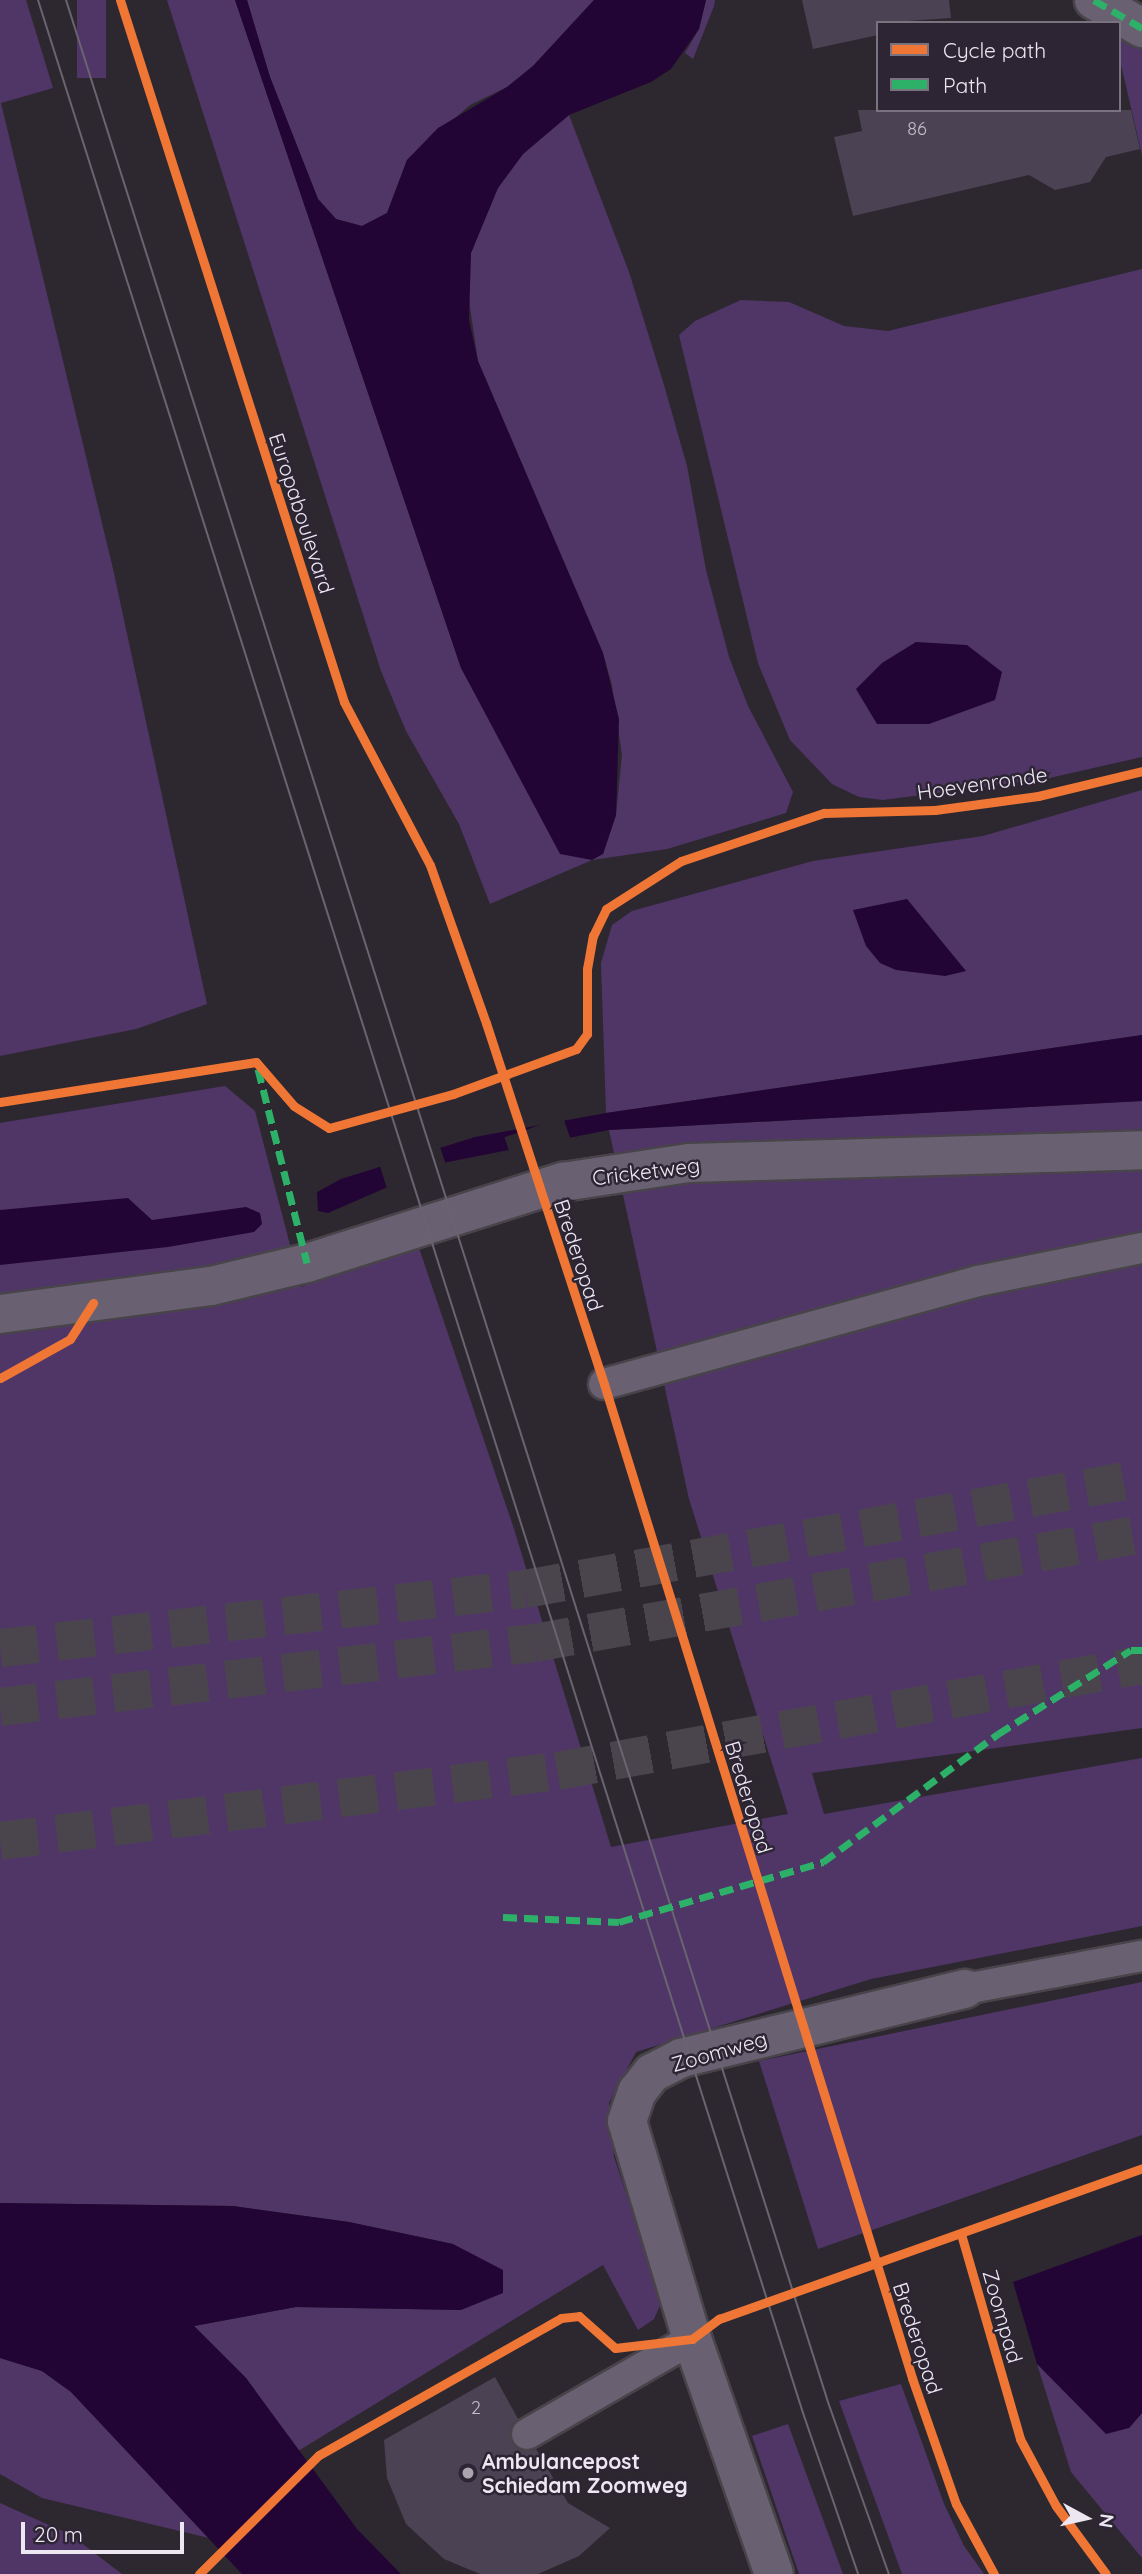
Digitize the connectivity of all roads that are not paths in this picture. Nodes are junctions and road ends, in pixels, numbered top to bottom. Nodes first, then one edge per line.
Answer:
1 (1094, 0) edge
2 (1142, 28) edge
3 (1142, 1150) edge
4 (1142, 1248) edge
5 (0, 1314) edge
6 (604, 1384) dead end
7 (1142, 1956) edge
8 (965, 1989) joint
9 (692, 2339) junction
10 (527, 2434) dead end
11 (774, 2574) edge

1 - 2 street
3 - 5 street, Cricketweg
4 - 6 lane
7 - 8 lane, Zoomweg
8 - 9 street, Zoomweg
9 - 10 lane
9 - 11 street, Zoomweg

